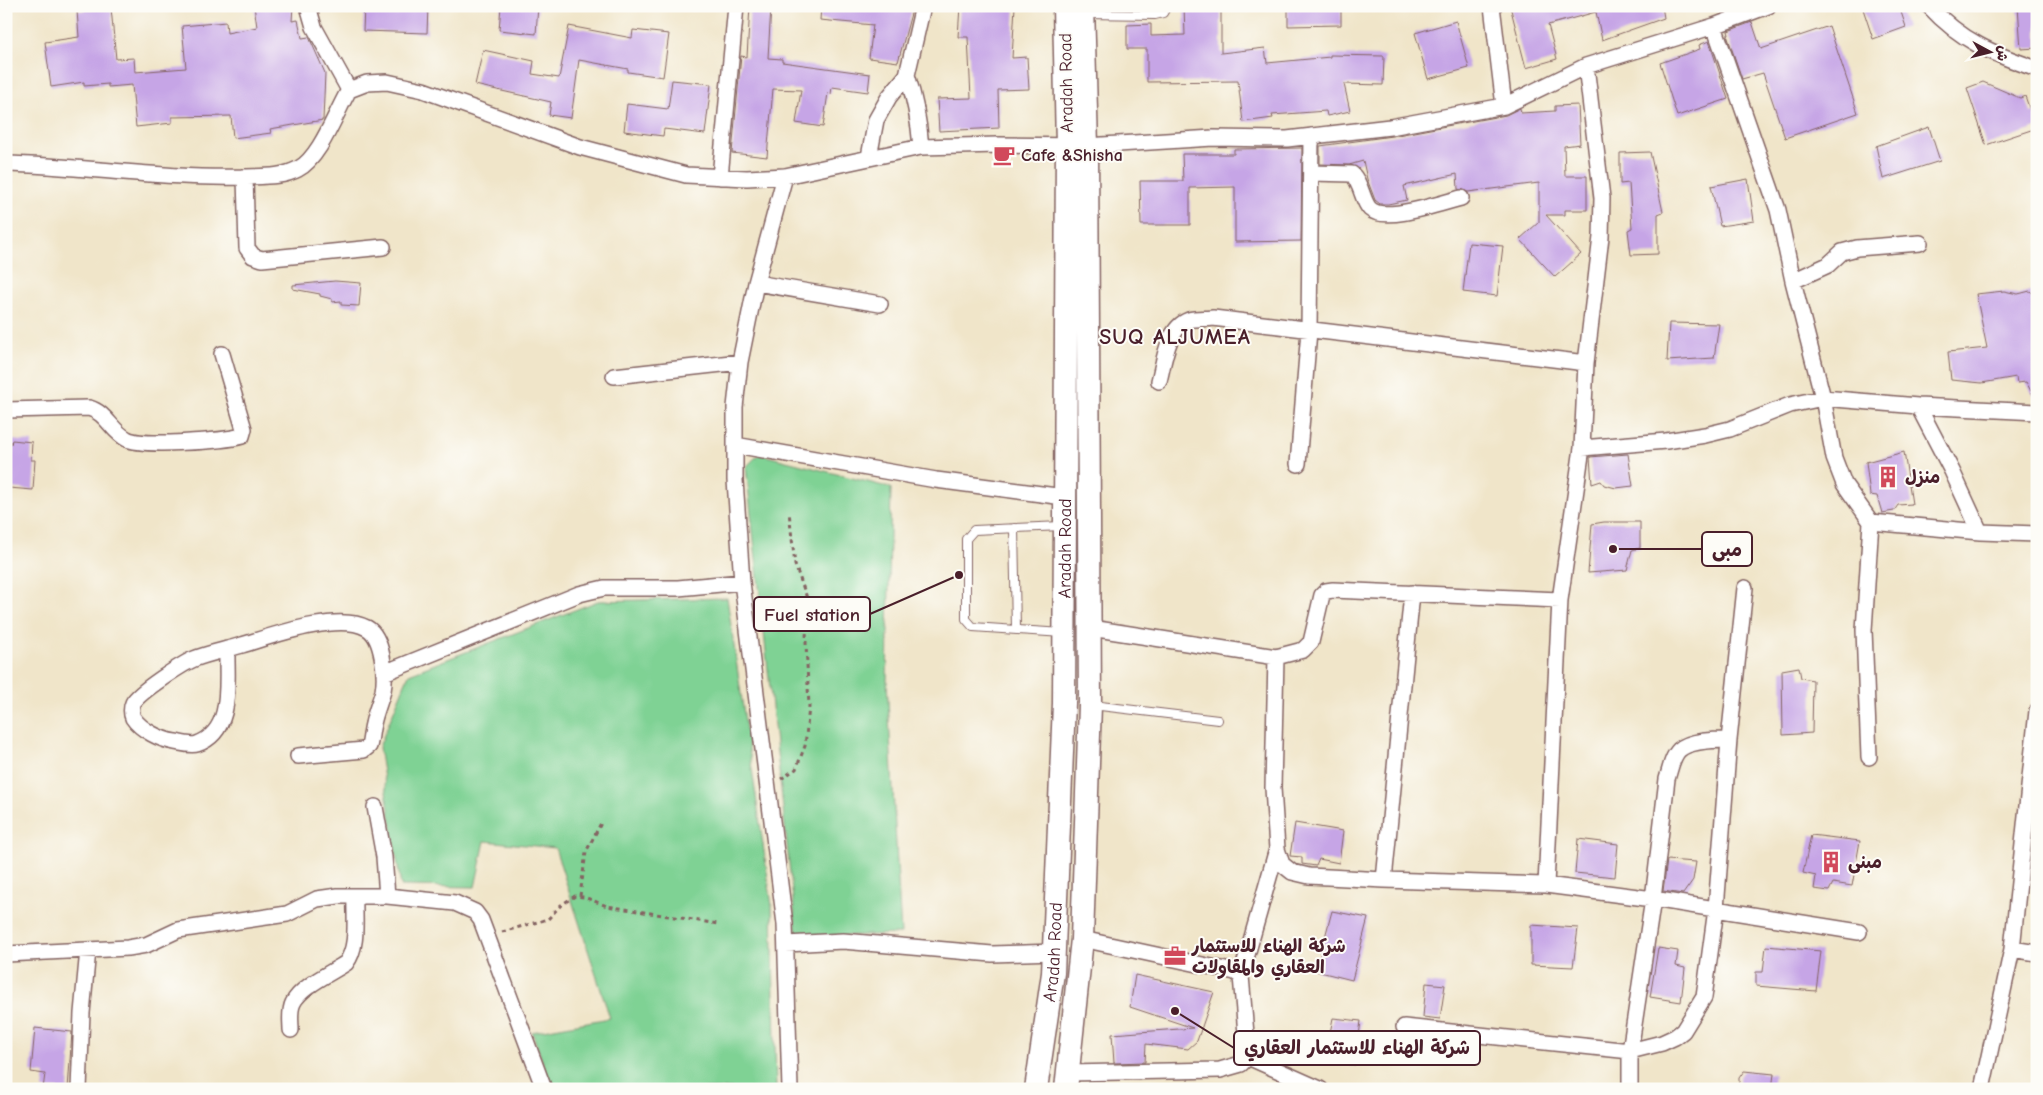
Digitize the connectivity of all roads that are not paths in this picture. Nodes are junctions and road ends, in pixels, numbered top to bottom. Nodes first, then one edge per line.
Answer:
1 (308, 6) edge
2 (736, 6) edge
3 (923, 6) edge
4 (1167, 6) edge
5 (1492, 6) edge
6 (1768, 6) edge
7 (1929, 6) edge
8 (1077, 9) edge
9 (1714, 26) junction
10 (1586, 66) junction
11 (2037, 69) edge
12 (907, 75) junction
13 (349, 90) junction
14 (1504, 106) junction
15 (1311, 136) junction
16 (1077, 146) junction
17 (920, 147) junction
18 (869, 157) junction
19 (6, 164) edge
20 (1311, 172) junction
21 (785, 176) junction
22 (245, 177) junction
23 (720, 177) junction
24 (1461, 198) dead end
25 (1920, 243) dead end
26 (383, 247) dead end
27 (1792, 281) junction
28 (756, 282) junction
29 (880, 304) dead end
30 (1309, 330) junction
31 (222, 354) dead end
32 (740, 362) junction
33 (1586, 363) junction
34 (614, 376) dead end
35 (1159, 381) dead end
36 (1823, 398) junction
37 (1918, 406) junction
38 (6, 410) edge
39 (2037, 412) edge
40 (735, 445) junction
41 (1582, 448) junction
42 (1298, 464) dead end
43 (1064, 497) junction
44 (1871, 522) junction
45 (1064, 525) junction
46 (1014, 528) junction
47 (1980, 532) junction
48 (2037, 534) edge
49 (742, 582) junction
50 (1745, 588) dead end
51 (1412, 594) junction
52 (1560, 600) junction
53 (1091, 628) junction
54 (1016, 630) junction
55 (1064, 633) junction
56 (227, 649) junction
57 (1276, 657) junction
58 (384, 673) junction
59 (1090, 705) junction
60 (2037, 711) edge
61 (1218, 720) dead end
62 (1729, 740) junction
63 (298, 756) dead end
64 (1868, 757) dead end
65 (2034, 760) edge
66 (375, 807) dead end
67 (1277, 849) junction
68 (1384, 880) junction
69 (1546, 885) junction
70 (355, 896) junction
71 (387, 896) junction
72 (1653, 899) junction
73 (1716, 909) junction
74 (1859, 932) dead end
75 (1082, 939) junction
76 (786, 944) junction
77 (2012, 949) junction
78 (88, 950) junction
79 (1054, 952) junction
80 (2037, 953) edge
81 (6, 954) edge
82 (1241, 976) junction
83 (1404, 1027) dead end
84 (291, 1030) dead end
85 (1630, 1051) junction
86 (1248, 1057) junction
87 (1067, 1081) edge
88 (79, 1089) edge
89 (544, 1089) edge
90 (790, 1089) edge
91 (1036, 1089) edge
92 (1320, 1089) edge
93 (1630, 1089) edge
94 (1982, 1089) edge

1 - 13 street
2 - 23 street
3 - 12 street
4 - 8 lane
5 - 14 street
6 - 9 street
7 - 11 street
8 - 16 main road, Aradah Road
9 - 10 street
9 - 27 street
10 - 14 street
10 - 33 street
12 - 17 street
12 - 18 street
13 - 22 street
13 - 23 street
14 - 15 street
15 - 16 street
15 - 20 street
16 - 17 street
16 - 43 main road, Aradah Road
16 - 53 main road, Aradah Road
17 - 18 street
18 - 21 street
19 - 22 street
20 - 24 street
20 - 30 street
21 - 23 street
21 - 28 street
22 - 26 street
25 - 27 street
27 - 36 street
28 - 29 street
28 - 32 street
30 - 33 street
30 - 35 street
30 - 42 street
31 - 38 street
32 - 34 street
32 - 40 street
33 - 41 street
36 - 37 street
36 - 41 street
36 - 44 street
37 - 39 street
37 - 47 street
40 - 43 street
40 - 49 street
41 - 52 street
43 - 45 main road, Aradah Road
44 - 47 street
44 - 64 street
45 - 46 lane
45 - 55 main road, Aradah Road
46 - 54 lane
46 - 54 lane
47 - 48 street
49 - 58 street
49 - 76 street
50 - 62 street
51 - 52 street
51 - 57 street
51 - 68 street
52 - 69 street
53 - 57 street
53 - 59 main road, Aradah Road
54 - 55 lane
55 - 79 main road, Aradah Road
56 - 56 street
56 - 58 street
57 - 67 street
58 - 63 street
59 - 61 lane
59 - 75 main road, Aradah Road
60 - 65 street
62 - 72 street
62 - 73 street
65 - 77 street
66 - 71 street
67 - 68 street
67 - 82 street
68 - 69 street
69 - 72 street
70 - 71 street
70 - 78 street
70 - 84 street
71 - 89 street
72 - 73 street
72 - 85 street
73 - 74 street
73 - 85 street
75 - 82 street
75 - 87 main road, Aradah Road
76 - 79 street
76 - 90 street
77 - 80 street
77 - 94 street
78 - 81 street
78 - 88 street
79 - 91 main road, Aradah Road
82 - 86 street
83 - 85 street
85 - 93 street
86 - 87 street
86 - 92 street

